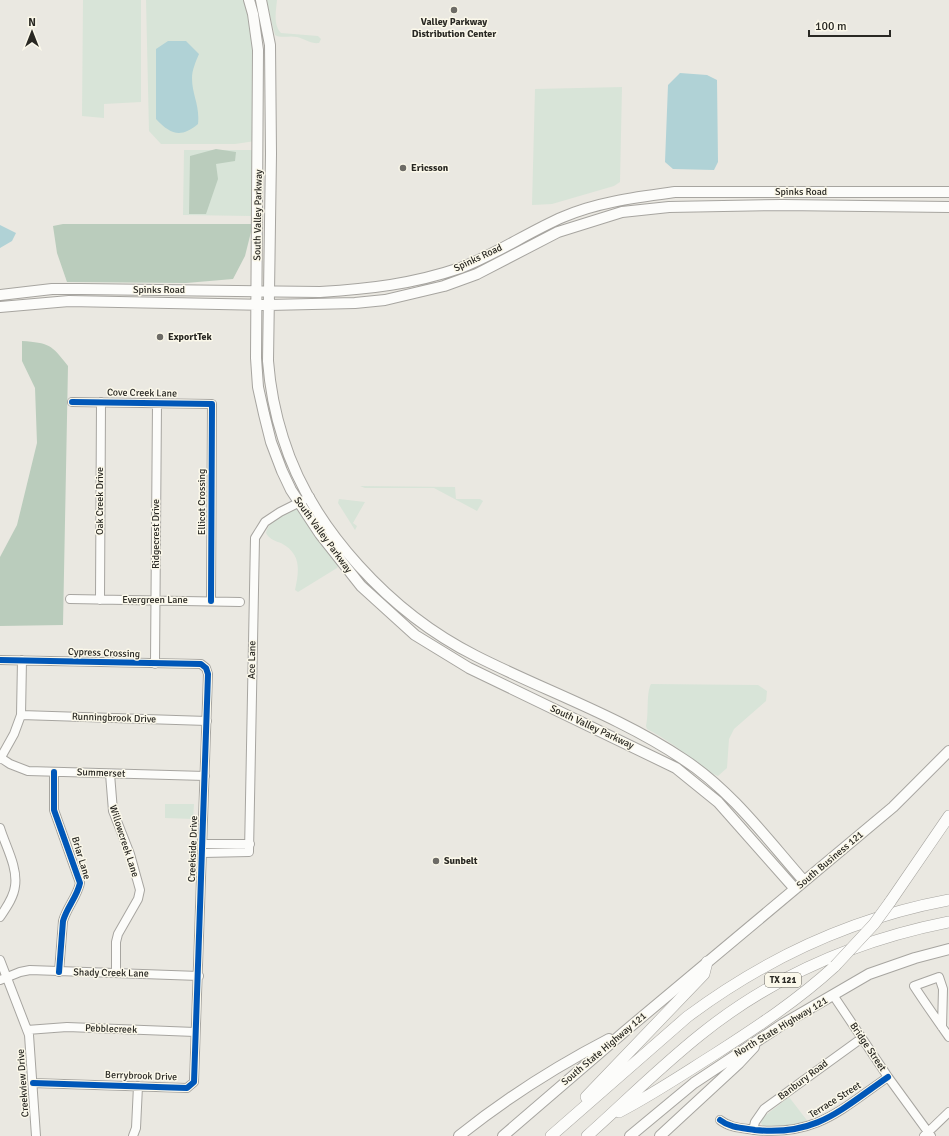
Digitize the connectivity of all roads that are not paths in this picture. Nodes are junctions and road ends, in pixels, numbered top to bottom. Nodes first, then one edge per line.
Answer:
1 (249, 0) edge
2 (261, 0) edge
3 (258, 45) junction
4 (270, 45) junction
5 (259, 147) junction
6 (270, 147) junction
7 (949, 192) edge
8 (619, 202) junction
9 (949, 207) edge
10 (622, 212) junction
11 (514, 240) junction
12 (520, 252) junction
13 (108, 289) junction
14 (257, 290) junction
15 (269, 291) junction
16 (0, 295) edge
17 (107, 302) junction
18 (257, 304) junction
19 (268, 305) junction
20 (0, 307) edge
21 (72, 402) dead end
22 (101, 402) junction
23 (157, 403) junction
24 (212, 404) joint
25 (310, 497) junction
26 (299, 502) junction
27 (70, 599) dead end
28 (100, 600) junction
29 (156, 600) junction
30 (211, 601) junction
31 (240, 602) dead end
32 (404, 609) junction
33 (396, 619) junction
34 (0, 660) edge
35 (22, 660) junction
36 (155, 664) junction
37 (206, 668) joint
38 (20, 715) junction
39 (206, 721) junction
40 (637, 731) junction
41 (630, 745) junction
42 (949, 751) edge
43 (0, 759) edge
44 (54, 772) junction
45 (110, 774) junction
46 (205, 776) junction
47 (949, 816) edge
48 (0, 828) edge
49 (203, 844) junction
50 (250, 848) junction
51 (202, 853) junction
52 (804, 881) junction
53 (795, 889) junction
54 (949, 900) edge
55 (0, 917) edge
56 (949, 922) edge
57 (949, 949) edge
58 (0, 960) edge
59 (707, 962) junction
60 (59, 972) junction
61 (116, 973) junction
62 (199, 976) junction
63 (4, 979) edge
64 (834, 995) junction
65 (942, 1027) junction
66 (27, 1030) junction
67 (195, 1032) junction
68 (624, 1032) junction
69 (763, 1037) junction
70 (949, 1037) edge
71 (862, 1038) junction
72 (888, 1077) junction
73 (34, 1082) junction
74 (138, 1086) junction
75 (949, 1112) edge
76 (607, 1118) junction
77 (720, 1120) dead end
78 (753, 1130) junction
79 (787, 1134) edge
80 (551, 1135) edge
81 (927, 1135) edge
82 (36, 1136) edge
83 (133, 1136) edge
84 (458, 1136) edge
85 (503, 1136) edge
86 (587, 1136) edge
87 (630, 1136) edge
88 (660, 1136) edge

1 - 3 main road, South Valley Parkway
2 - 4 main road, South Valley Parkway
3 - 4 main road
3 - 5 main road, South Valley Parkway
4 - 6 main road, South Valley Parkway
5 - 6 main road
5 - 14 main road, South Valley Parkway
6 - 15 main road, South Valley Parkway
7 - 8 main road, Spinks Road
8 - 10 main road
8 - 11 main road, Spinks Road
9 - 10 main road, Spinks Road
10 - 12 main road, Spinks Road
11 - 12 main road
11 - 15 main road, Spinks Road
12 - 19 main road, Spinks Road
13 - 14 main road, Spinks Road
13 - 16 main road, Spinks Road
13 - 17 main road
14 - 15 main road, Spinks Road
14 - 18 main road, South Valley Parkway
15 - 19 main road, South Valley Parkway
17 - 18 main road, Spinks Road
17 - 20 main road, Spinks Road
18 - 19 main road, Spinks Road
18 - 26 main road, South Valley Parkway
19 - 25 main road, South Valley Parkway
21 - 22 street, Cove Creek Lane
22 - 23 street, Cove Creek Lane
22 - 28 street, Oak Creek Drive
23 - 24 street, Cove Creek Lane
23 - 29 street, Ridgecrest Drive
24 - 30 street, Ellicot Crossing
25 - 26 street, Ace Lane
25 - 32 main road, South Valley Parkway
26 - 33 main road, South Valley Parkway
26 - 50 street, Ace Lane
27 - 28 street, Evergreen Lane
28 - 29 street, Evergreen Lane
29 - 30 street, Evergreen Lane
29 - 36 street, Ridgecrest Drive
30 - 31 street, Evergreen Lane
32 - 33 main road
32 - 40 main road, South Valley Parkway
33 - 41 main road, South Valley Parkway
34 - 35 street, Cypress Crossing
35 - 36 street, Cypress Crossing
35 - 38 street
36 - 37 street, Cypress Crossing
37 - 39 street, Creekside Drive
38 - 39 street, Runningbrook Drive
38 - 43 street
39 - 46 street, Creekside Drive
40 - 41 main road
40 - 52 main road, South Valley Parkway
41 - 53 main road, South Valley Parkway
42 - 52 main road, South Business 121
43 - 44 street, Summerset
44 - 45 street, Summerset
44 - 60 street, Briar Lane
45 - 46 street, Summerset
45 - 61 street, Willowcreek Lane
46 - 49 street, Creekside Drive
47 - 76 highway, bridge
48 - 55 street
49 - 50 street, Creekside Drive
49 - 51 street, Creekside Drive
50 - 51 street, Creekside Drive
51 - 62 street, Creekside Drive
52 - 53 main road, South Business 121
53 - 59 main road, South Business 121
54 - 80 highway, TX 121
56 - 76 highway, TX 121
57 - 64 main road, North State Highway 121
58 - 63 street, Creekview Drive
59 - 68 main road, South State Highway 121
59 - 80 highway
60 - 61 street, Shady Creek Lane
60 - 63 street, Shady Creek Lane
61 - 62 street, Shady Creek Lane
62 - 67 street, Creekside Drive
63 - 66 street, Creekview Drive
64 - 69 main road, North State Highway 121
64 - 71 street, Bridge Street
65 - 65 street
65 - 70 street
66 - 67 street, Pebblecreek
66 - 73 street, Creekview Drive
67 - 74 street, Berrybrook Drive
68 - 84 main road
68 - 85 main road, South State Highway 121
69 - 87 main road, North State Highway 121
69 - 88 main road
71 - 72 street, Bridge Street
71 - 78 street, Banbury Road
72 - 79 street, Terrace Street
72 - 81 street, Bridge Street
73 - 74 street, Berrybrook Drive
73 - 82 street, Creekview Drive
74 - 83 street
75 - 81 street
76 - 86 highway, TX 121
77 - 78 street, Terrace Street
78 - 79 street, Terrace Street

